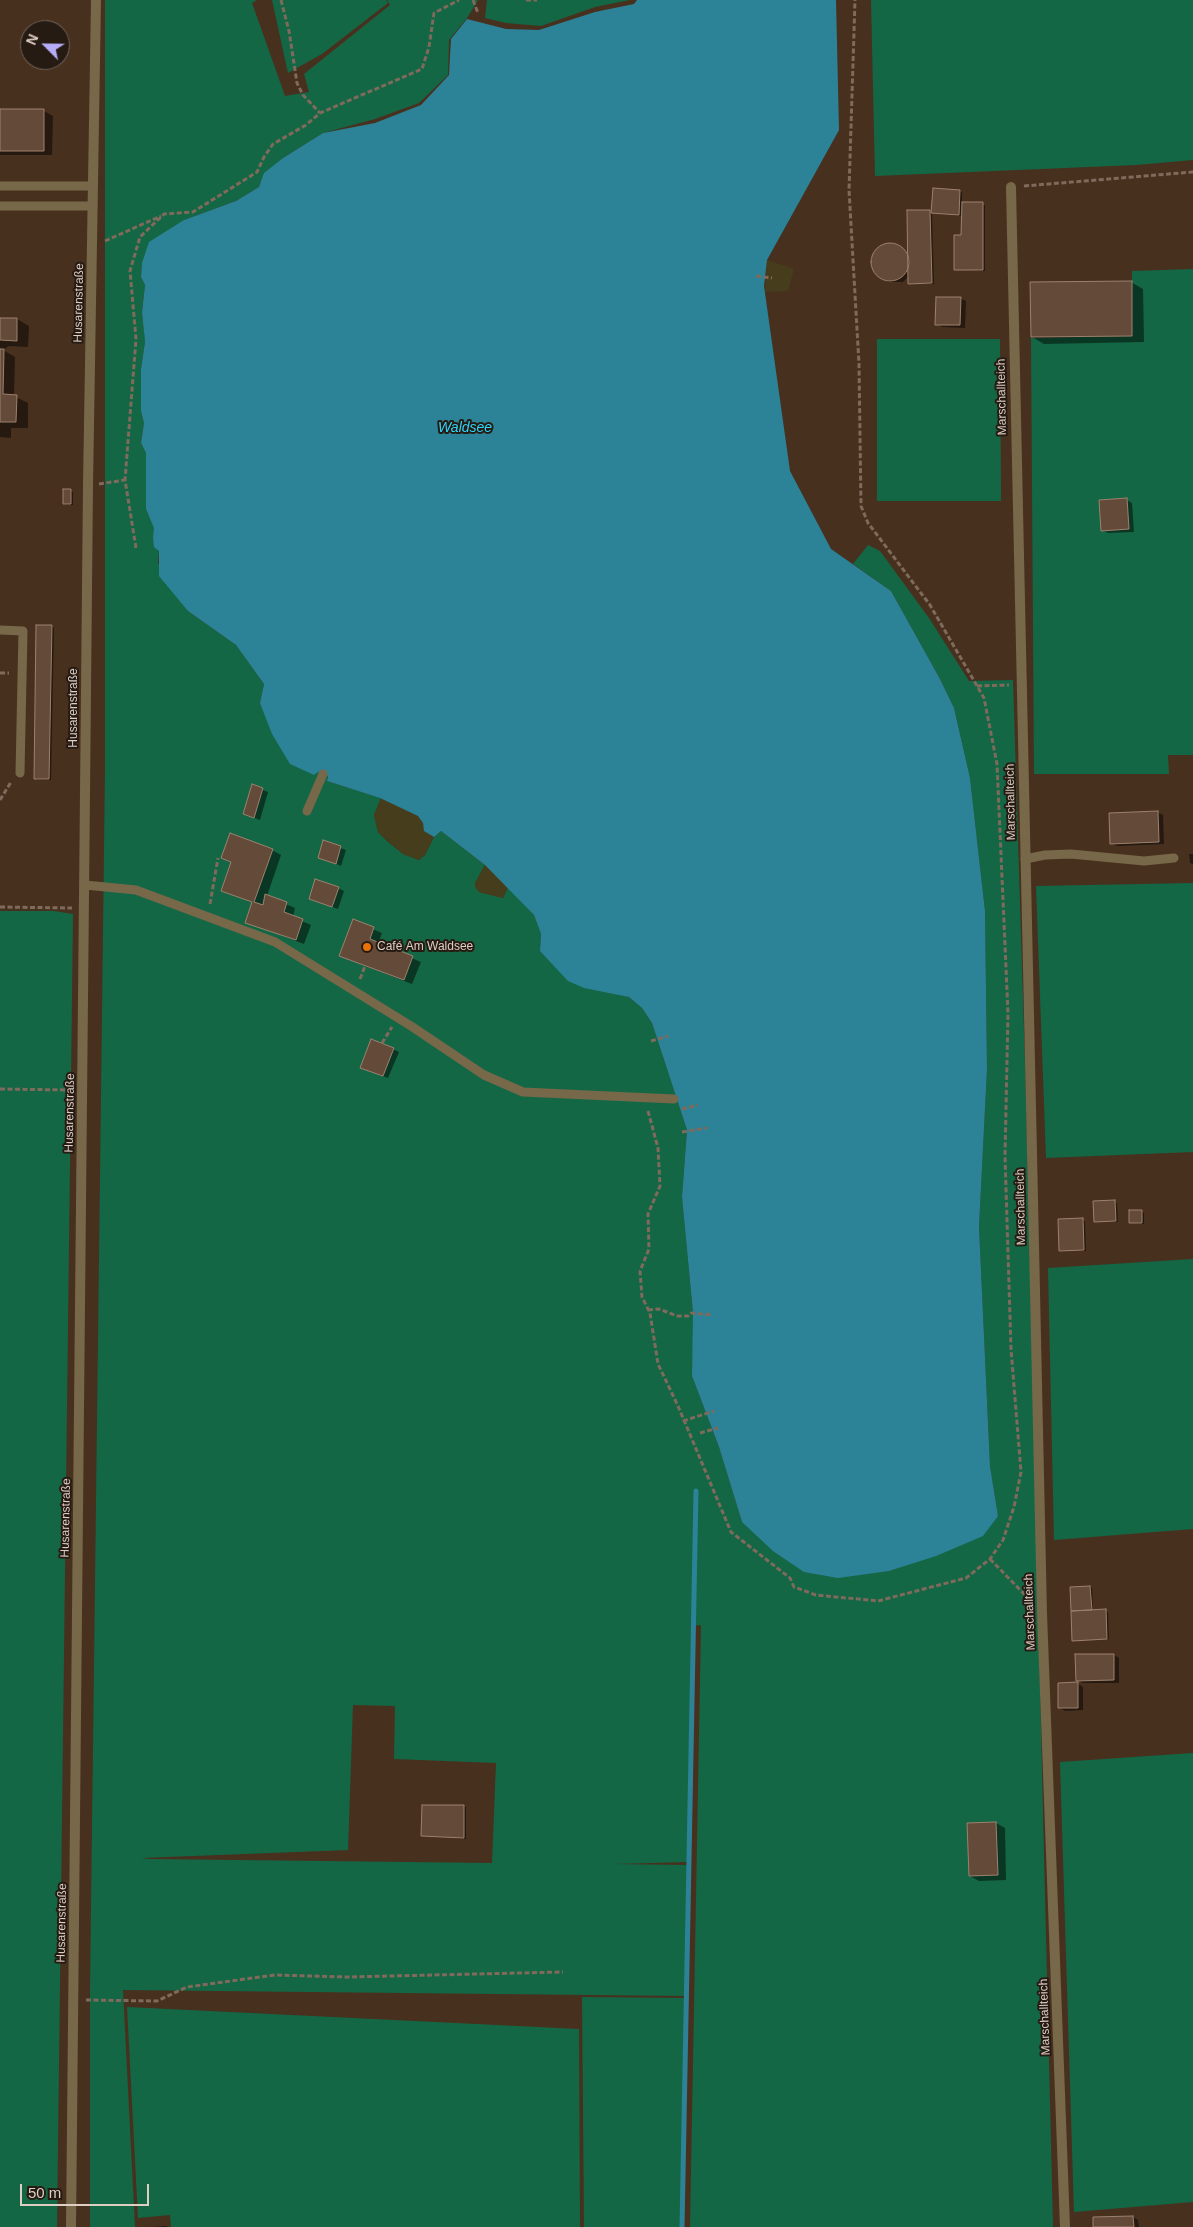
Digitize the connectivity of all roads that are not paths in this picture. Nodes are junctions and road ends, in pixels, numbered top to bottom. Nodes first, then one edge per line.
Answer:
1 (96, 0) edge
2 (0, 186) edge
3 (93, 186) junction
4 (1011, 187) road end
5 (0, 206) edge
6 (94, 206) junction
7 (0, 630) edge
8 (20, 773) road end
9 (322, 774) dead end
10 (307, 812) dead end
11 (1174, 858) dead end
12 (1025, 860) junction
13 (85, 885) junction
14 (674, 1099) dead end
15 (71, 2227) edge
16 (1065, 2227) edge

1 - 3 street, Husarenstraße
2 - 3 lane
3 - 6 street, Husarenstraße
4 - 12 street, Marschallteich
5 - 6 lane
6 - 13 street, Husarenstraße
7 - 8 lane
9 - 10 lane
11 - 12 lane
12 - 16 street, Marschallteich
13 - 14 lane
13 - 15 street, Husarenstraße

